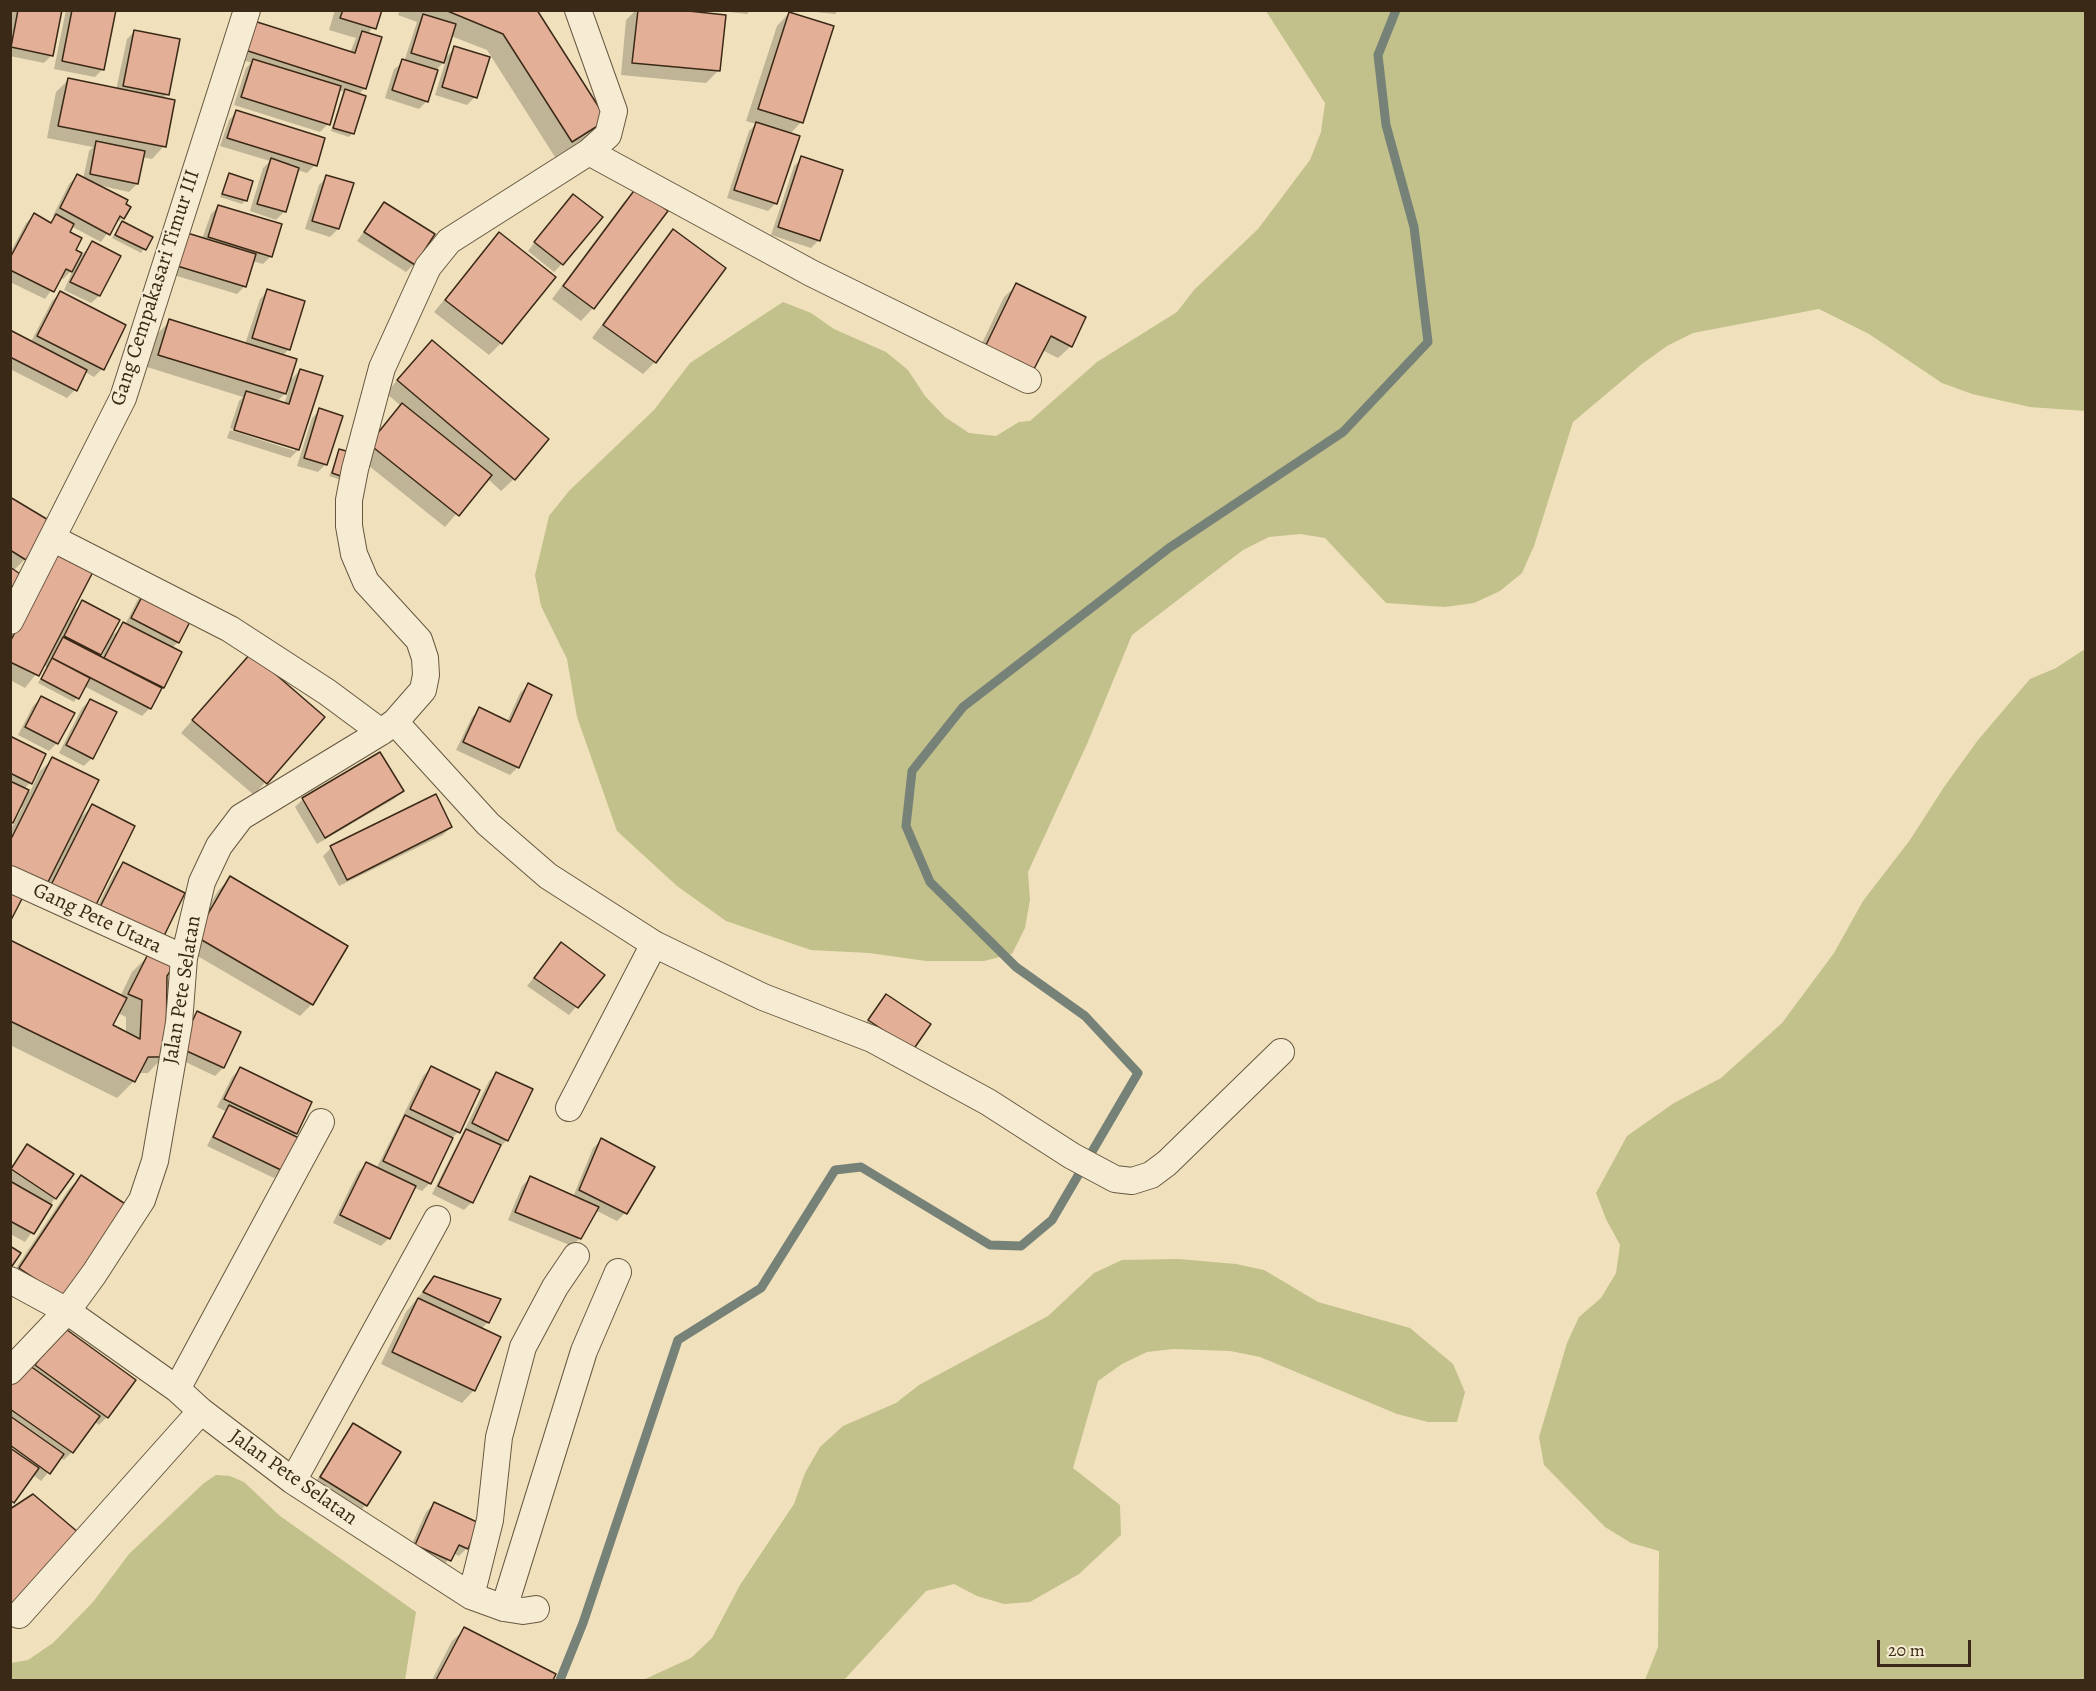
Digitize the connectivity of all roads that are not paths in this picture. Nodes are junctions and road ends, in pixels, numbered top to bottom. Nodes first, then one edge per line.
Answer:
1 (247, 10) edge
2 (578, 10) edge
3 (589, 152) junction
4 (1028, 380) dead end
5 (52, 538) junction
6 (10, 621) edge
7 (388, 727) junction
8 (10, 879) edge
9 (654, 944) junction
10 (184, 958) junction
11 (1281, 1052) dead end
12 (569, 1108) dead end
13 (321, 1122) dead end
14 (437, 1220) dead end
15 (576, 1256) dead end
16 (618, 1272) dead end
17 (10, 1280) edge
18 (67, 1311) junction
19 (10, 1371) edge
20 (177, 1389) junction
21 (201, 1411) junction
22 (293, 1481) junction
23 (471, 1596) junction
24 (504, 1608) junction
25 (536, 1609) dead end
26 (19, 1615) dead end

1 - 5 street, Gang Cempakasari Timur III
2 - 3 street, Jalan Pete Selatan
3 - 4 street
3 - 7 street, Jalan Pete Selatan
5 - 6 street, Gang Cempakasari Timur III
5 - 7 street
7 - 9 street
7 - 10 street, Jalan Pete Selatan
8 - 10 street, Gang Pete Utara
9 - 11 street
9 - 12 street
10 - 18 street, Jalan Pete Selatan
13 - 20 street
14 - 22 street
15 - 23 street
16 - 24 street
17 - 18 street, Jalan Pete Selatan
18 - 19 street, Jalan Pete Selatan
18 - 20 street, Jalan Pete Selatan
20 - 21 street, Jalan Pete Selatan
21 - 22 street, Jalan Pete Selatan
21 - 26 street
22 - 23 street, Jalan Pete Selatan
23 - 24 street, Jalan Pete Selatan
24 - 25 street, Jalan Pete Selatan

